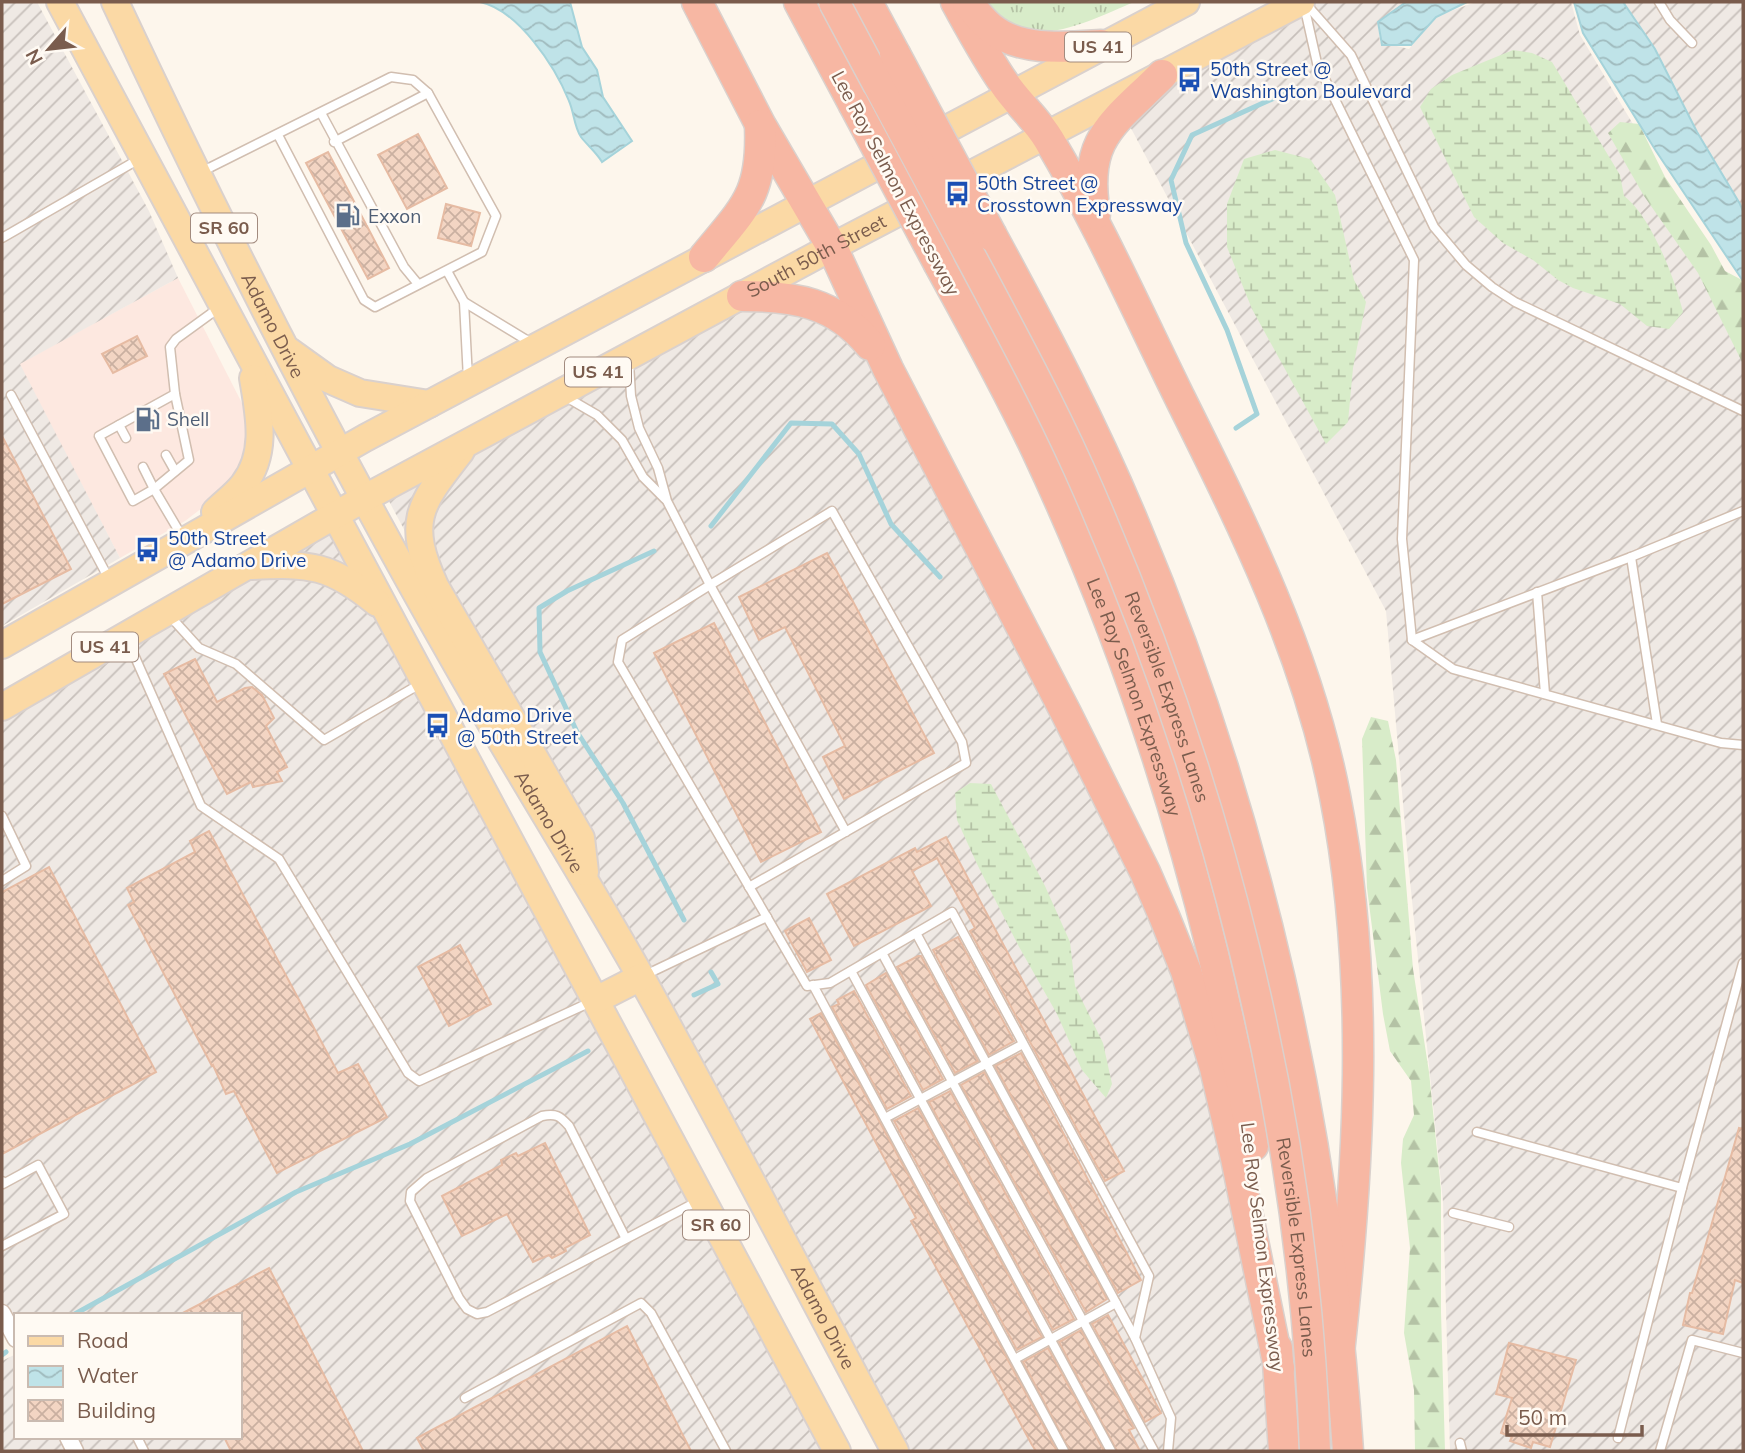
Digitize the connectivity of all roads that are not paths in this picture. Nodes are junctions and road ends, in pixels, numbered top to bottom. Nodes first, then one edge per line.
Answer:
1 (60, 2) edge
2 (115, 2) edge
3 (697, 2) edge
4 (799, 2) edge
5 (834, 2) edge
6 (867, 2) edge
7 (956, 2) edge
8 (966, 2) edge
9 (1186, 2) edge
10 (1303, 2) edge
11 (1659, 2) edge
12 (1692, 43) dead end
13 (1101, 45) junction
14 (1162, 75) junction
15 (428, 93) junction
16 (1011, 93) junction
17 (321, 113) junction
18 (760, 124) junction
19 (278, 135) junction
20 (1046, 135) junction
21 (334, 142) junction
22 (143, 156) junction
23 (198, 173) junction
24 (806, 202) junction
25 (2, 238) edge
26 (1101, 238) junction
27 (832, 247) junction
28 (704, 257) junction
29 (447, 271) junction
30 (418, 284) junction
31 (742, 296) junction
32 (464, 302) junction
33 (223, 305) junction
34 (536, 346) junction
35 (285, 348) junction
36 (250, 355) junction
37 (629, 356) junction
38 (888, 369) junction
39 (468, 383) junction
40 (559, 393) junction
41 (175, 394) junction
42 (11, 395) dead end
43 (429, 404) junction
44 (143, 411) junction
45 (1743, 411) edge
46 (119, 425) junction
47 (151, 426) dead end
48 (126, 438) dead end
49 (467, 444) junction
50 (340, 452) junction
51 (166, 455) dead end
52 (143, 467) dead end
53 (310, 468) junction
54 (175, 471) junction
55 (154, 489) junction
56 (365, 498) junction
57 (667, 501) junction
58 (1743, 511) edge
59 (335, 514) junction
60 (190, 537) junction
61 (1631, 557) junction
62 (246, 566) junction
63 (111, 582) junction
64 (710, 585) junction
65 (1537, 592) junction
66 (387, 611) junction
67 (166, 612) junction
68 (126, 635) junction
69 (1412, 640) junction
70 (2, 645) edge
71 (425, 681) junction
72 (1545, 694) junction
73 (2, 707) edge
74 (1657, 724) junction
75 (1743, 745) edge
76 (2, 816) edge
77 (846, 832) junction
78 (2, 881) edge
79 (586, 881) junction
80 (750, 887) junction
81 (767, 917) junction
82 (916, 933) junction
83 (882, 953) junction
84 (1743, 963) edge
85 (851, 971) junction
86 (641, 977) junction
87 (813, 985) junction
88 (596, 1000) junction
89 (1023, 1044) junction
90 (986, 1063) junction
91 (952, 1082) junction
92 (920, 1099) junction
93 (885, 1118) junction
94 (1477, 1132) dead end
95 (2, 1181) edge
96 (1682, 1188) junction
97 (702, 1199) junction
98 (1453, 1213) dead end
99 (1509, 1227) dead end
100 (626, 1238) junction
101 (2, 1246) edge
102 (1116, 1303) junction
103 (2, 1312) edge
104 (1083, 1321) junction
105 (14, 1335) edge
106 (1135, 1338) junction
107 (1050, 1339) junction
108 (1339, 1353) junction
109 (1743, 1353) edge
110 (1014, 1359) junction
111 (1279, 1368) junction
112 (465, 1398) dead end
113 (1618, 1438) dead end
114 (726, 1451) edge
115 (837, 1451) edge
116 (895, 1451) edge
117 (1064, 1451) edge
118 (1111, 1451) edge
119 (1154, 1451) edge
120 (1168, 1451) edge
121 (1284, 1451) edge
122 (1315, 1451) edge
123 (1348, 1451) edge
124 (1660, 1451) edge

1 - 22 main road, Adamo Drive / SR 60
2 - 23 main road, Adamo Drive / SR 60
3 - 18 highway
4 - 111 highway, Lee Roy Selmon Expressway, bridge
5 - 122 highway, Reversible Express Lanes, bridge
6 - 108 highway, bridge
7 - 16 highway
8 - 13 highway
9 - 13 main road, US 41
10 - 14 main road, South 50th Street / US 41
10 - 45 lane
10 - 69 lane
11 - 12 lane
13 - 16 main road, US 41
14 - 20 main road, South 50th Street / US 41
14 - 26 highway
15 - 17 lane
15 - 21 lane
15 - 29 lane
16 - 20 highway
16 - 24 main road, US 41
17 - 19 lane
17 - 21 lane
18 - 24 highway
18 - 28 highway
19 - 23 lane
19 - 30 lane
20 - 26 highway
20 - 27 main road, South 50th Street / US 41
21 - 30 lane
22 - 25 lane
22 - 33 main road, Adamo Drive / SR 60
23 - 35 main road, Adamo Drive / SR 60
24 - 27 highway
24 - 28 main road, US 41
26 - 108 highway
27 - 31 main road, South 50th Street / US 41
27 - 38 highway
28 - 34 main road, US 41
29 - 30 lane
29 - 32 lane
31 - 37 main road, South 50th Street / US 41
31 - 38 highway
32 - 34 lane
32 - 39 lane
33 - 36 main road, Adamo Drive / SR 60
33 - 41 lane
34 - 39 main road, US 41
35 - 43 main road
35 - 50 main road, Adamo Drive / SR 60
36 - 53 main road, Adamo Drive / SR 60
36 - 60 main road
37 - 40 main road, South 50th Street / US 41
37 - 57 lane
38 - 111 highway
39 - 43 main road, US 41
40 - 49 main road, South 50th Street / US 41
40 - 57 lane
41 - 44 lane
41 - 54 lane
42 - 63 lane
43 - 50 main road, US 41
44 - 46 lane
44 - 47 lane
46 - 48 lane
46 - 55 lane
49 - 56 main road, South 50th Street / US 41
49 - 79 main road
50 - 53 main road, US 41
50 - 56 main road, Adamo Drive / SR 60
51 - 54 lane
52 - 55 lane
53 - 59 main road, Adamo Drive / SR 60
53 - 60 main road, US 41
54 - 55 lane
55 - 60 lane
56 - 59 main road, South 50th Street / US 41
56 - 79 main road, Adamo Drive / SR 60
57 - 64 lane
58 - 61 lane
59 - 62 main road, US 41
59 - 66 main road, Adamo Drive / SR 60
60 - 63 main road, US 41
61 - 65 lane
61 - 74 lane
62 - 66 main road
62 - 67 main road, US 41
63 - 70 main road, US 41
64 - 77 lane
64 - 77 lane
64 - 80 lane
65 - 69 lane
65 - 72 lane
66 - 71 main road, Adamo Drive / SR 60
67 - 68 main road, US 41
67 - 71 lane
68 - 73 main road, US 41
68 - 88 lane
69 - 72 lane
71 - 88 main road, Adamo Drive / SR 60
72 - 74 lane
74 - 75 lane
76 - 78 lane
77 - 80 lane
79 - 86 main road, Adamo Drive / SR 60
80 - 81 lane
81 - 86 lane
81 - 87 lane
82 - 83 lane
82 - 89 lane
82 - 90 lane
83 - 85 lane
83 - 91 lane
84 - 96 lane
85 - 87 lane
85 - 92 lane
86 - 88 main road
86 - 116 main road, Adamo Drive / SR 60
87 - 93 lane
88 - 97 main road, Adamo Drive / SR 60
89 - 90 lane
89 - 106 lane
90 - 91 lane
90 - 102 lane
91 - 92 lane
91 - 104 lane
92 - 93 lane
92 - 107 lane
93 - 110 lane
94 - 96 lane
95 - 101 lane
96 - 113 lane
97 - 100 lane
97 - 115 main road, Adamo Drive / SR 60
98 - 99 lane
100 - 100 lane
102 - 104 lane
102 - 106 lane
103 - 105 street
104 - 107 lane
104 - 119 lane
106 - 120 lane
107 - 110 lane
107 - 118 lane
108 - 123 highway
109 - 124 lane
110 - 117 lane
111 - 121 highway, Lee Roy Selmon Expressway
112 - 114 lane

